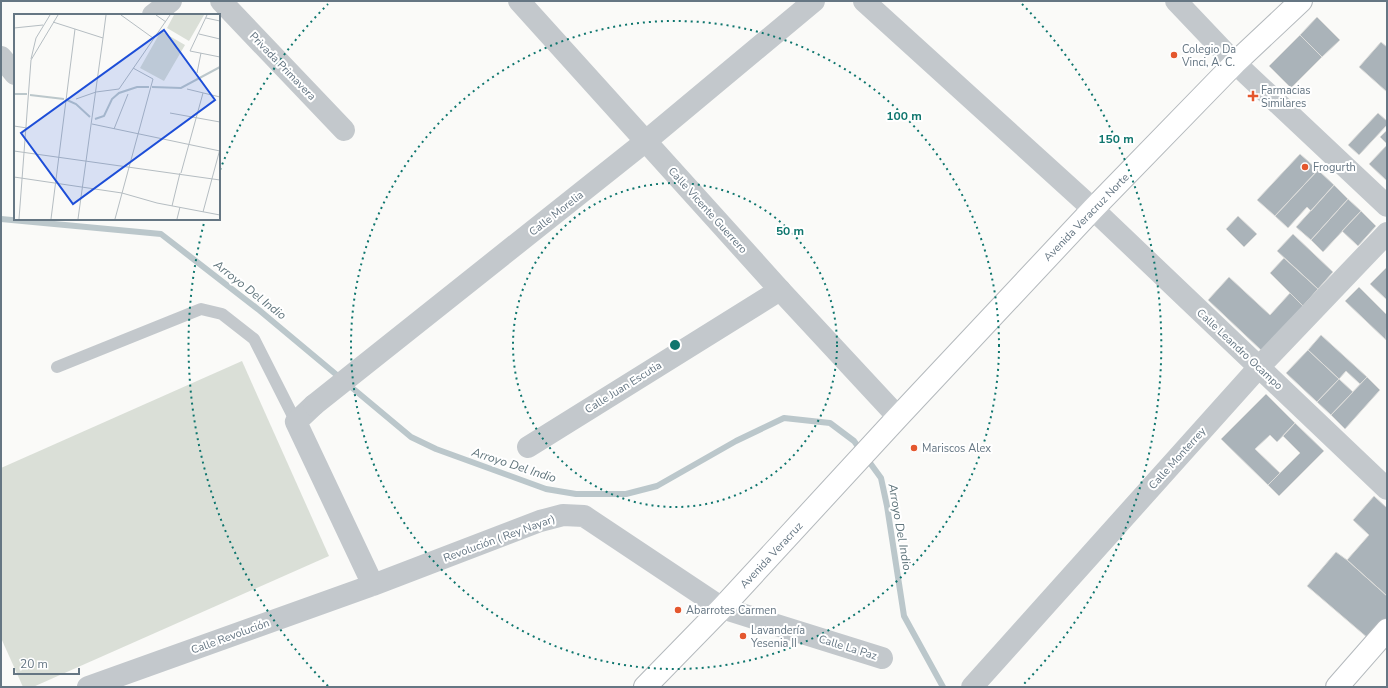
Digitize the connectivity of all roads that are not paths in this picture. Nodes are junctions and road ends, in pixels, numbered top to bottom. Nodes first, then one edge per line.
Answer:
1 (171, 1) edge
2 (221, 1) edge
3 (519, 1) edge
4 (814, 1) edge
5 (864, 1) edge
6 (1176, 1) edge
7 (1301, 1) edge
8 (154, 14) edge
9 (1, 57) edge
10 (1235, 63) junction
11 (14, 73) edge
12 (344, 130) dead end
13 (646, 141) junction
14 (1387, 206) edge
15 (1093, 209) junction
16 (1387, 233) edge
17 (780, 290) junction
18 (57, 367) dead end
19 (1259, 367) junction
20 (898, 417) junction
21 (296, 422) junction
22 (878, 439) joint
23 (528, 447) dead end
24 (1387, 489) edge
25 (372, 585) junction
26 (722, 608) junction
27 (1387, 630) edge
28 (882, 658) dead end
29 (102, 685) edge
30 (972, 686) edge
31 (645, 687) edge
32 (1336, 687) edge

1 - 8 street
2 - 12 street, Privada Primavera
3 - 13 street, Calle Vicente Guerrero
4 - 13 street, Calle Morelia
5 - 15 street, Calle Leandro Ocampo
6 - 10 street
7 - 10 highway, Avenida Veracruz Norte
9 - 11 street
10 - 14 street
10 - 15 highway, Avenida Veracruz Norte
13 - 17 street, Calle Vicente Guerrero
13 - 21 street, Calle Morelia
15 - 19 street, Calle Leandro Ocampo
15 - 20 highway, Avenida Veracruz Norte
16 - 19 street, Calle Monterrey
17 - 20 street, Calle Vicente Guerrero
17 - 23 street, Calle Juan Escutia
18 - 21 lane
19 - 24 street, Calle Leandro Ocampo
19 - 30 street, Calle Monterrey
20 - 22 highway, Avenida Veracruz Norte
21 - 25 street
22 - 26 highway, Avenida Veracruz
25 - 26 street, Revolución ( Rey Nayar)
25 - 29 street, Calle Revolución
26 - 28 street, Calle La Paz
26 - 31 highway, Avenida Veracruz
27 - 32 highway

